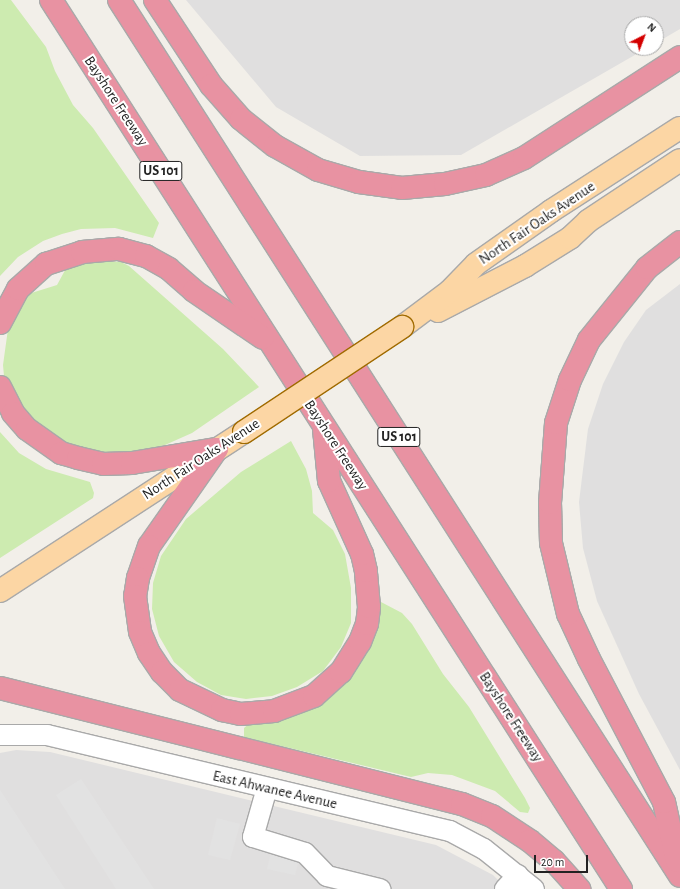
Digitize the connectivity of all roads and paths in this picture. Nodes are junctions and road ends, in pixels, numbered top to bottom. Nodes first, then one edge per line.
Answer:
1 (51, 0) edge
2 (119, 0) edge
3 (155, 0) edge
4 (680, 57) edge
5 (680, 128) edge
6 (680, 160) edge
7 (680, 242) edge
8 (0, 323) edge
9 (402, 327) junction
10 (270, 342) junction
11 (0, 386) edge
12 (324, 426) junction
13 (217, 449) junction
14 (0, 591) edge
15 (0, 688) edge
16 (0, 735) edge
17 (267, 788) junction
18 (680, 875) edge
19 (512, 882) edge
20 (380, 889) edge
21 (534, 889) edge
22 (579, 889) edge
23 (621, 889) edge

1 - 10 highway, Bayshore Freeway / US 101
2 - 18 highway, US 101
3 - 4 highway
5 - 9 main road, North Fair Oaks Avenue
6 - 9 main road, North Fair Oaks Avenue
7 - 18 highway
8 - 10 highway
9 - 13 main road, North Fair Oaks Avenue, bridge
10 - 12 highway, Bayshore Freeway / US 101
11 - 13 highway
12 - 13 highway
12 - 23 highway, Bayshore Freeway / US 101
13 - 14 main road, North Fair Oaks Avenue
15 - 22 highway
16 - 17 street, East Ahwanee Avenue
17 - 19 street, East Ahwanee Avenue
17 - 20 street
19 - 21 street, East Ahwanee Avenue

